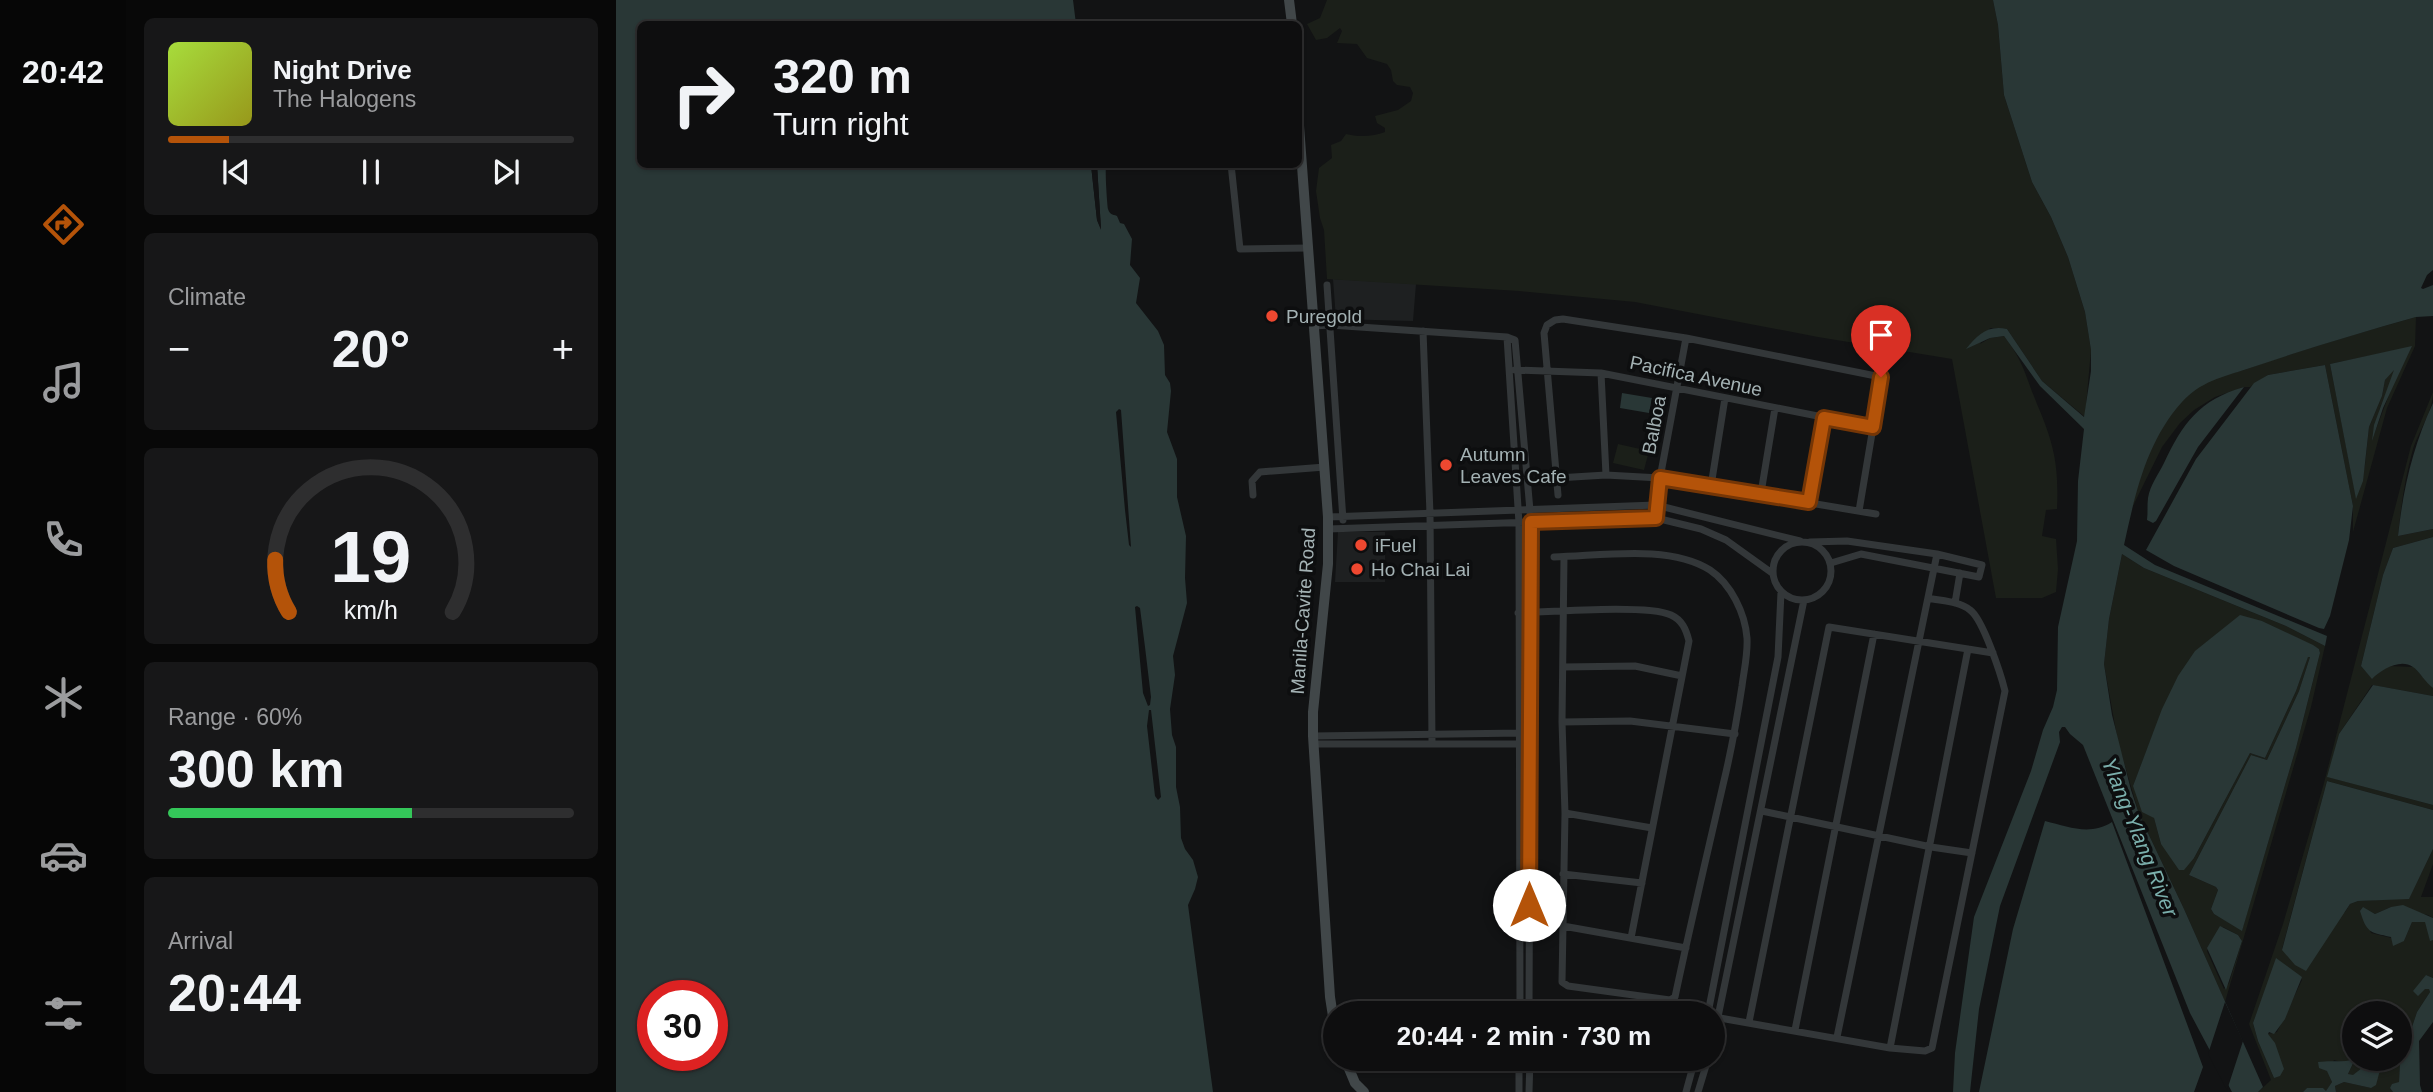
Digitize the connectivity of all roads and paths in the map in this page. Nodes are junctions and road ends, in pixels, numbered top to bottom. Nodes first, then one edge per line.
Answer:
1 (1289, 0) edge
2 (1292, 21) edge
3 (1302, 161) edge
4 (1231, 168) edge
5 (1309, 248) junction
6 (1327, 285) dead end
7 (1330, 325) junction
8 (1314, 326) junction
9 (1423, 331) junction
10 (1507, 337) junction
11 (1686, 338) junction
12 (1884, 362) dead end
13 (1549, 369) junction
14 (1510, 370) junction
15 (1520, 370) junction
16 (1601, 373) junction
17 (1881, 377) junction
18 (1677, 387) junction
19 (1725, 398) junction
20 (1775, 408) junction
21 (1824, 418) junction
22 (1873, 427) junction
23 (1325, 467) junction
24 (1606, 475) junction
25 (1558, 478) junction
26 (1660, 478) junction
27 (1711, 486) junction
28 (1761, 493) junction
29 (1253, 495) dead end
30 (1558, 495) dead end
31 (1809, 502) junction
32 (1656, 505) junction
33 (1530, 510) junction
34 (1518, 511) junction
35 (1859, 511) junction
36 (1430, 514) junction
37 (1876, 514) dead end
38 (1343, 516) junction
39 (1656, 518) junction
40 (1531, 522) junction
41 (1328, 523) junction
42 (1519, 523) junction
43 (1430, 526) junction
44 (1343, 528) junction
45 (1800, 541) junction
46 (1811, 542) junction
47 (1937, 554) junction
48 (1554, 557) dead end
49 (1564, 557) junction
50 (1831, 563) junction
51 (1934, 568) junction
52 (1772, 573) junction
53 (1960, 573) junction
54 (1781, 592) junction
55 (1928, 598) junction
56 (1804, 600) junction
57 (1955, 603) junction
58 (1563, 612) junction
59 (1518, 613) junction
60 (1530, 613) junction
61 (1874, 634) junction
62 (1919, 642) junction
63 (1968, 649) junction
64 (1993, 653) junction
65 (1563, 667) junction
66 (1682, 676) junction
67 (1562, 722) junction
68 (1673, 728) junction
69 (1432, 733) junction
70 (1518, 733) junction
71 (1529, 733) junction
72 (1735, 734) junction
73 (1763, 739) junction
74 (1313, 740) junction
75 (1774, 741) junction
76 (1432, 743) junction
77 (1518, 744) junction
78 (1529, 744) junction
79 (1762, 811) junction
80 (1565, 813) junction
81 (1792, 817) junction
82 (1837, 827) junction
83 (1652, 828) junction
84 (1880, 836) junction
85 (1931, 847) junction
86 (1972, 853) junction
87 (1563, 874) junction
88 (1642, 883) junction
89 (1563, 926) junction
90 (1631, 938) junction
91 (1685, 948) junction
92 (1331, 1001) edge
93 (1520, 1001) edge
94 (1530, 1001) edge
95 (1710, 1001) edge
96 (1723, 1001) edge
97 (1725, 1019) edge
98 (1749, 1022) junction
99 (1795, 1030) junction
100 (1837, 1037) junction
101 (1890, 1048) junction
102 (1350, 1071) edge
103 (1519, 1071) edge
104 (1530, 1071) edge
105 (1692, 1071) edge
106 (1704, 1071) edge
107 (1364, 1092) edge
108 (1519, 1092) edge
109 (1529, 1092) edge
110 (1686, 1092) edge
111 (1698, 1092) edge

1 - 2 main road
3 - 5 main road, Manila-Cavite Road
4 - 5 street
5 - 8 main road, Manila-Cavite Road
6 - 7 street
7 - 8 street
7 - 9 street
7 - 38 street
8 - 23 main road, Manila-Cavite Road
9 - 10 street
9 - 36 street
10 - 14 street
10 - 15 street
11 - 13 street
11 - 17 street
11 - 18 street, Balboa
12 - 17 street
13 - 15 street, Pacifica Avenue
13 - 16 street, Pacifica Avenue
13 - 25 street
14 - 15 street, Pacifica Avenue
14 - 34 street
15 - 33 street
16 - 18 street, Pacifica Avenue
16 - 24 street
17 - 22 street
18 - 19 street, Pacifica Avenue
18 - 26 street, Balboa
19 - 20 street, Pacifica Avenue
19 - 27 street
20 - 21 street, Pacifica Avenue
20 - 28 street
21 - 22 street, Pacifica Avenue
21 - 31 street
22 - 35 street
23 - 29 street
23 - 41 main road, Manila-Cavite Road
24 - 25 street
24 - 26 street
25 - 30 street
26 - 27 street
26 - 32 street, Balboa
27 - 28 street
28 - 31 street
31 - 35 street
32 - 33 street
32 - 39 street, Balboa
32 - 45 street
33 - 34 street
33 - 40 street
34 - 36 street
34 - 42 street
35 - 37 street
36 - 38 street
36 - 43 street
38 - 41 street
38 - 44 street
39 - 40 street
39 - 52 street
40 - 42 street
40 - 60 street
41 - 44 street
41 - 74 main road, Manila-Cavite Road
42 - 43 street
42 - 59 street
43 - 44 street
43 - 69 street
45 - 46 street
45 - 52 street
46 - 47 street
46 - 50 street
47 - 51 street
47 - 53 street
48 - 49 street
49 - 58 street
49 - 72 street
50 - 51 street
50 - 56 street
51 - 53 street
51 - 55 street
52 - 54 street
53 - 57 street
54 - 56 street
54 - 73 street
55 - 57 street
55 - 62 street
56 - 75 street
57 - 64 street
58 - 60 street
58 - 65 street
58 - 66 street
59 - 60 street
59 - 70 street
60 - 71 street
61 - 62 street
61 - 81 street
61 - 82 street
62 - 63 street
62 - 84 street
63 - 64 street
63 - 85 street
64 - 86 street
65 - 66 street
65 - 67 street
66 - 68 street
67 - 68 street
67 - 80 street
68 - 72 street
68 - 83 street
69 - 70 street
69 - 74 street
69 - 76 street
70 - 71 street
70 - 77 street
71 - 78 street
72 - 91 street
73 - 75 street
73 - 95 street
74 - 76 street
74 - 92 main road, Manila-Cavite Road
75 - 79 street
76 - 77 street
77 - 78 street
77 - 93 street
78 - 94 street
79 - 81 street
79 - 96 street
80 - 83 street
80 - 87 street
81 - 82 street
81 - 98 street
82 - 84 street
82 - 99 street
83 - 88 street
84 - 85 street
84 - 100 street
85 - 86 street
85 - 101 street
86 - 101 street
87 - 88 street
87 - 89 street
88 - 90 street
89 - 90 street
89 - 91 street
90 - 91 street
97 - 98 street
98 - 99 street
99 - 100 street
100 - 101 street
102 - 107 main road
103 - 108 street
104 - 109 street
105 - 110 street
106 - 111 street

